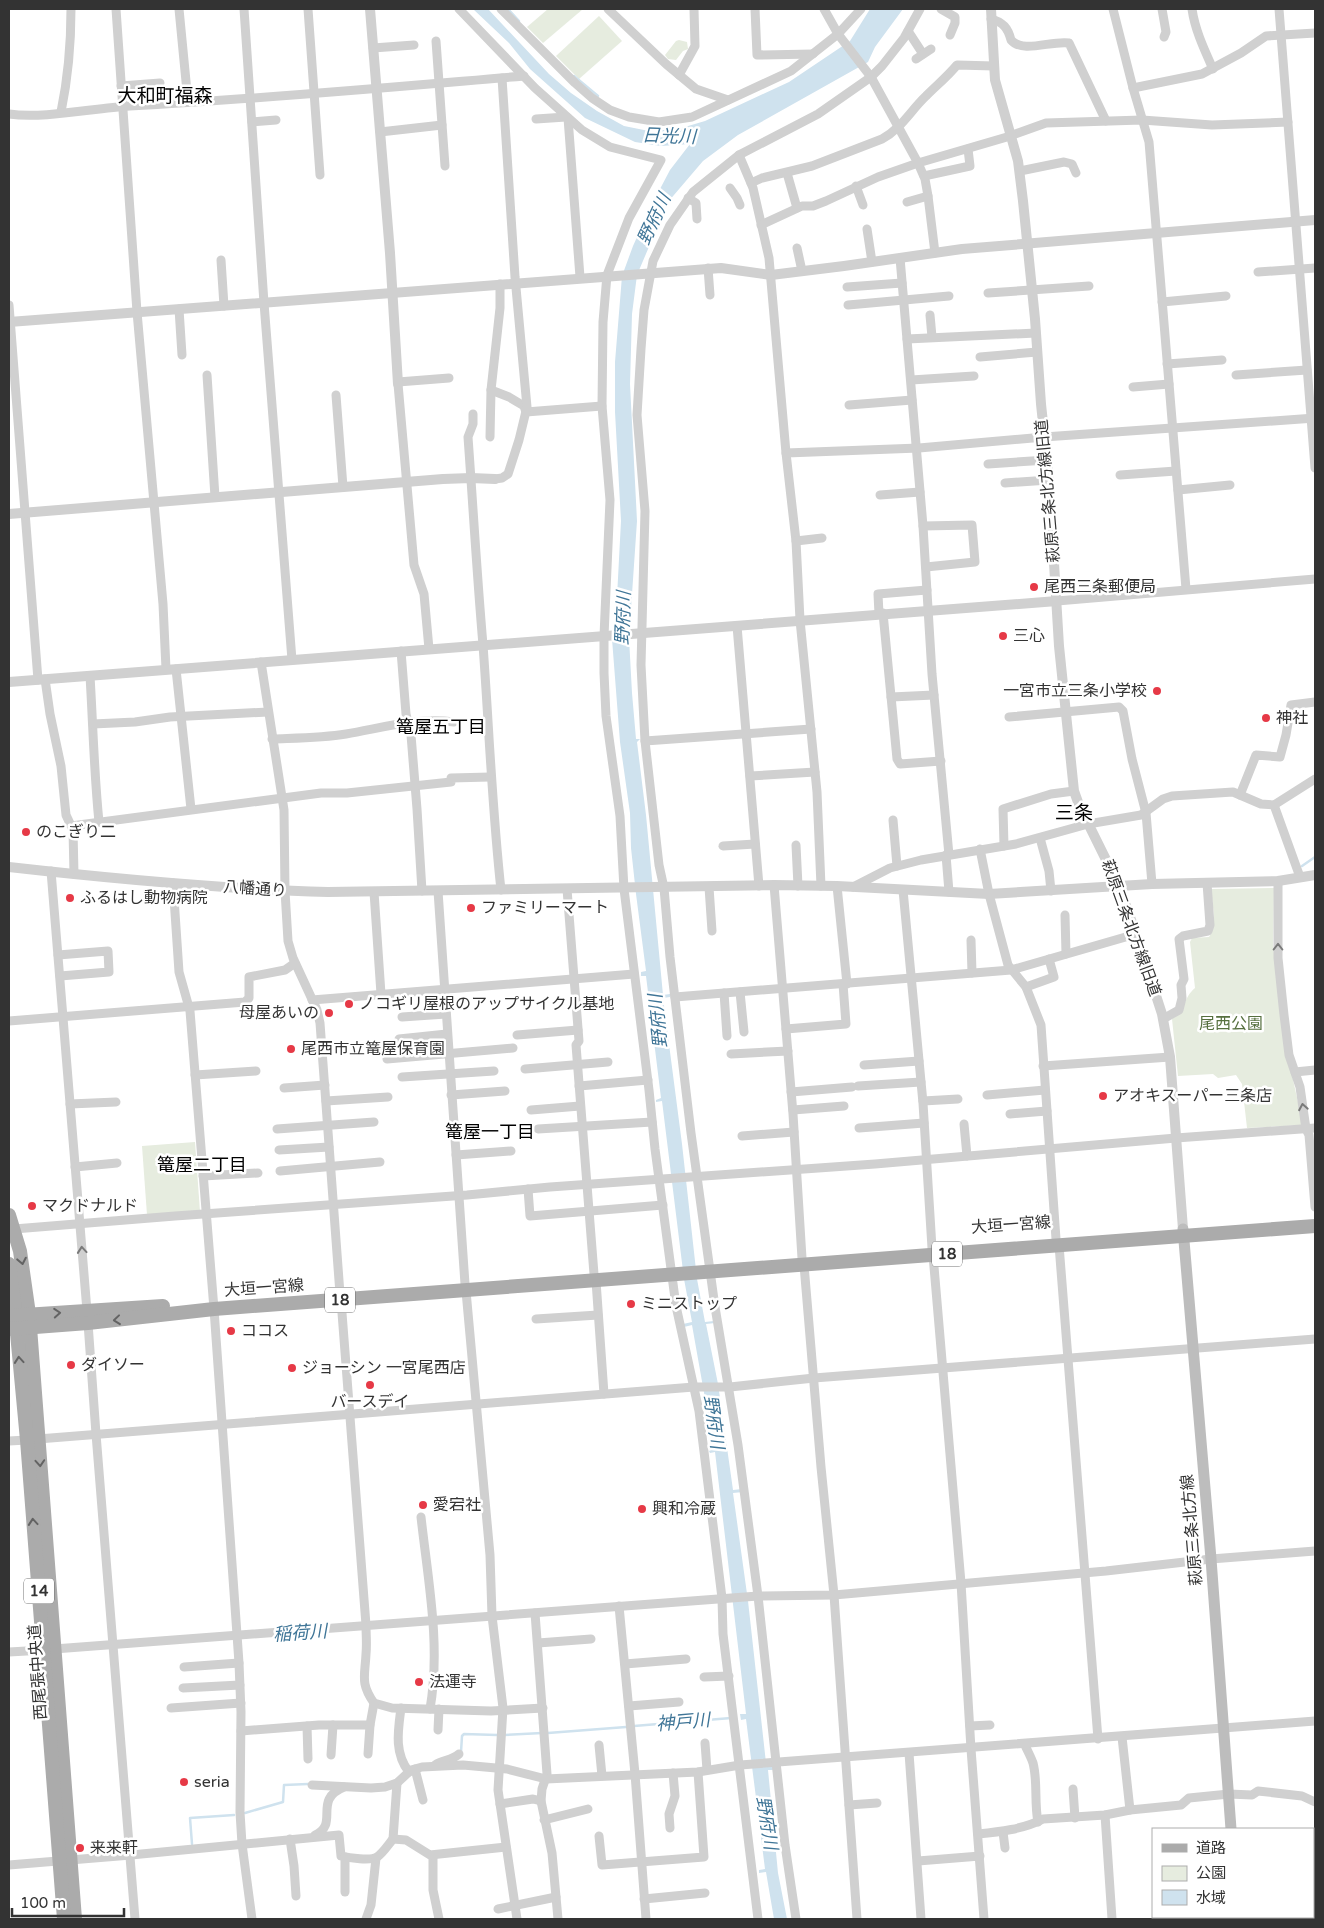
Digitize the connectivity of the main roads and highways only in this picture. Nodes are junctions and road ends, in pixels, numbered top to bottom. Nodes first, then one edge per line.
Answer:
1 (9, 1215) edge
2 (1315, 1218) edge
3 (1315, 1226) edge
4 (1183, 1233) junction
5 (9, 1264) edge
6 (18, 1322) edge
7 (1231, 1828) edge
8 (65, 1860) junction
9 (64, 1919) edge
10 (75, 1919) edge

1 -> 6 main road, 西尾張中央道 / 14
2 - 4 main road, 大垣一宮線 / 18
3 - 4 main road, 大垣一宮線 / 18
4 - 6 main road, 大垣一宮線 / 18
4 - 7 main road, 萩原三条北方線
5 - 6 main road, 西尾張中央道 / 14
6 - 8 main road, 西尾張中央道 / 14
8 - 9 main road, 西尾張中央道 / 14
8 - 10 main road, 西尾張中央道 / 14

